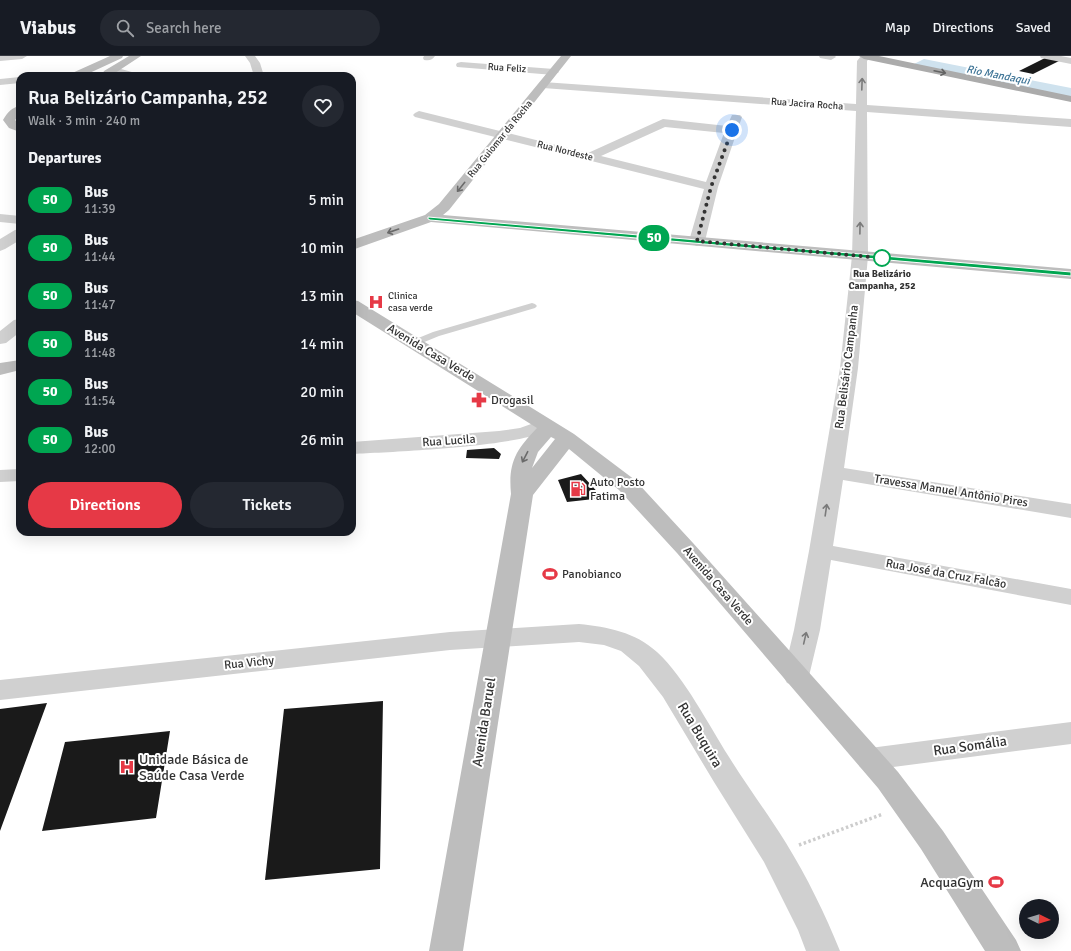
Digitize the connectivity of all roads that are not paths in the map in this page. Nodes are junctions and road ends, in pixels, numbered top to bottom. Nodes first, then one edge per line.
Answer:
1 (22, 56) edge
2 (118, 56) edge
3 (136, 56) edge
4 (250, 56) edge
5 (566, 56) edge
6 (824, 56) edge
7 (832, 56) edge
8 (865, 56) edge
9 (878, 56) edge
10 (1045, 56) edge
11 (920, 57) dead end
12 (0, 58) edge
13 (1071, 61) edge
14 (901, 64) junction
15 (461, 65) dead end
16 (114, 70) junction
17 (83, 72) edge
18 (109, 72) edge
19 (121, 72) edge
20 (258, 72) edge
21 (554, 72) junction
22 (16, 80) edge
23 (0, 82) edge
24 (543, 85) junction
25 (1071, 99) edge
26 (743, 100) junction
27 (16, 104) edge
28 (861, 108) junction
29 (16, 112) edge
30 (0, 113) edge
31 (419, 115) dead end
32 (1071, 123) edge
33 (0, 124) edge
34 (16, 127) edge
35 (16, 128) edge
36 (732, 130) junction
37 (503, 135) junction
38 (589, 157) junction
39 (711, 187) junction
40 (0, 218) edge
41 (430, 218) junction
42 (16, 220) edge
43 (16, 236) edge
44 (697, 241) junction
45 (356, 244) edge
46 (0, 246) edge
47 (860, 256) junction
48 (1071, 274) edge
49 (532, 306) dead end
50 (356, 307) edge
51 (16, 327) edge
52 (0, 339) edge
53 (414, 343) junction
54 (16, 366) edge
55 (0, 369) edge
56 (554, 430) junction
57 (356, 448) edge
58 (832, 472) junction
59 (16, 474) edge
60 (0, 476) edge
61 (1071, 511) edge
62 (821, 551) junction
63 (1071, 597) edge
64 (498, 638) junction
65 (796, 676) junction
66 (0, 690) edge
67 (1071, 732) edge
68 (870, 759) junction
69 (446, 951) edge
70 (822, 951) edge
71 (1004, 951) edge

1 - 12 street
2 - 17 street
3 - 16 street
4 - 20 street
5 - 21 street, Rua Guiomar da Rocha
6 - 7 street
8 - 9 main road
8 - 14 main road
28 -> 8 street, Rua Belisário Campanha
10 - 13 street
11 - 14 main road
14 -> 25 main road
15 - 21 street, Rua Feliz
16 - 18 street
16 - 19 street
21 - 24 street, Rua Guiomar da Rocha
22 - 23 street
24 - 26 street, Rua Jacira Rocha
24 - 37 street, Rua Guiomar da Rocha
26 - 28 street, Rua Jacira Rocha
26 - 36 street
27 - 30 street
28 - 32 street, Rua Jacira Rocha
47 -> 28 street, Rua Belisário Campanha
29 - 34 street
31 - 37 street, Rua Nordeste
33 - 35 street
36 - 38 street
36 - 39 street
37 - 38 street, Rua Nordeste
37 -> 41 street, Rua Guiomar da Rocha
38 - 39 street, Rua Nordeste
39 - 44 street
40 - 42 street
41 - 44 street
41 -> 45 street
43 - 46 street
44 - 47 street
47 - 48 street
47 - 58 street, Rua Belisário Campanha
49 - 53 lane
50 - 53 street, Avenida Casa Verde
51 - 52 street
53 - 56 street, Avenida Casa Verde
54 - 55 street
56 - 57 street, Rua Lucila
56 - 64 street, Avenida Baruel
56 - 65 street, Avenida Casa Verde
58 - 61 street, Travessa Manuel Antônio Pires
62 -> 58 street, Rua Belisário Campanha
59 - 60 street
62 - 63 street, Rua José da Cruz Falcão
65 -> 62 street, Rua Belisário Campanha
64 - 66 street, Rua Vichy
64 - 69 street, Avenida Baruel
64 - 70 street, Rua Buquira
65 - 68 street, Avenida Casa Verde
67 - 68 street, Rua Somália
68 - 71 street, Avenida Casa Verde

